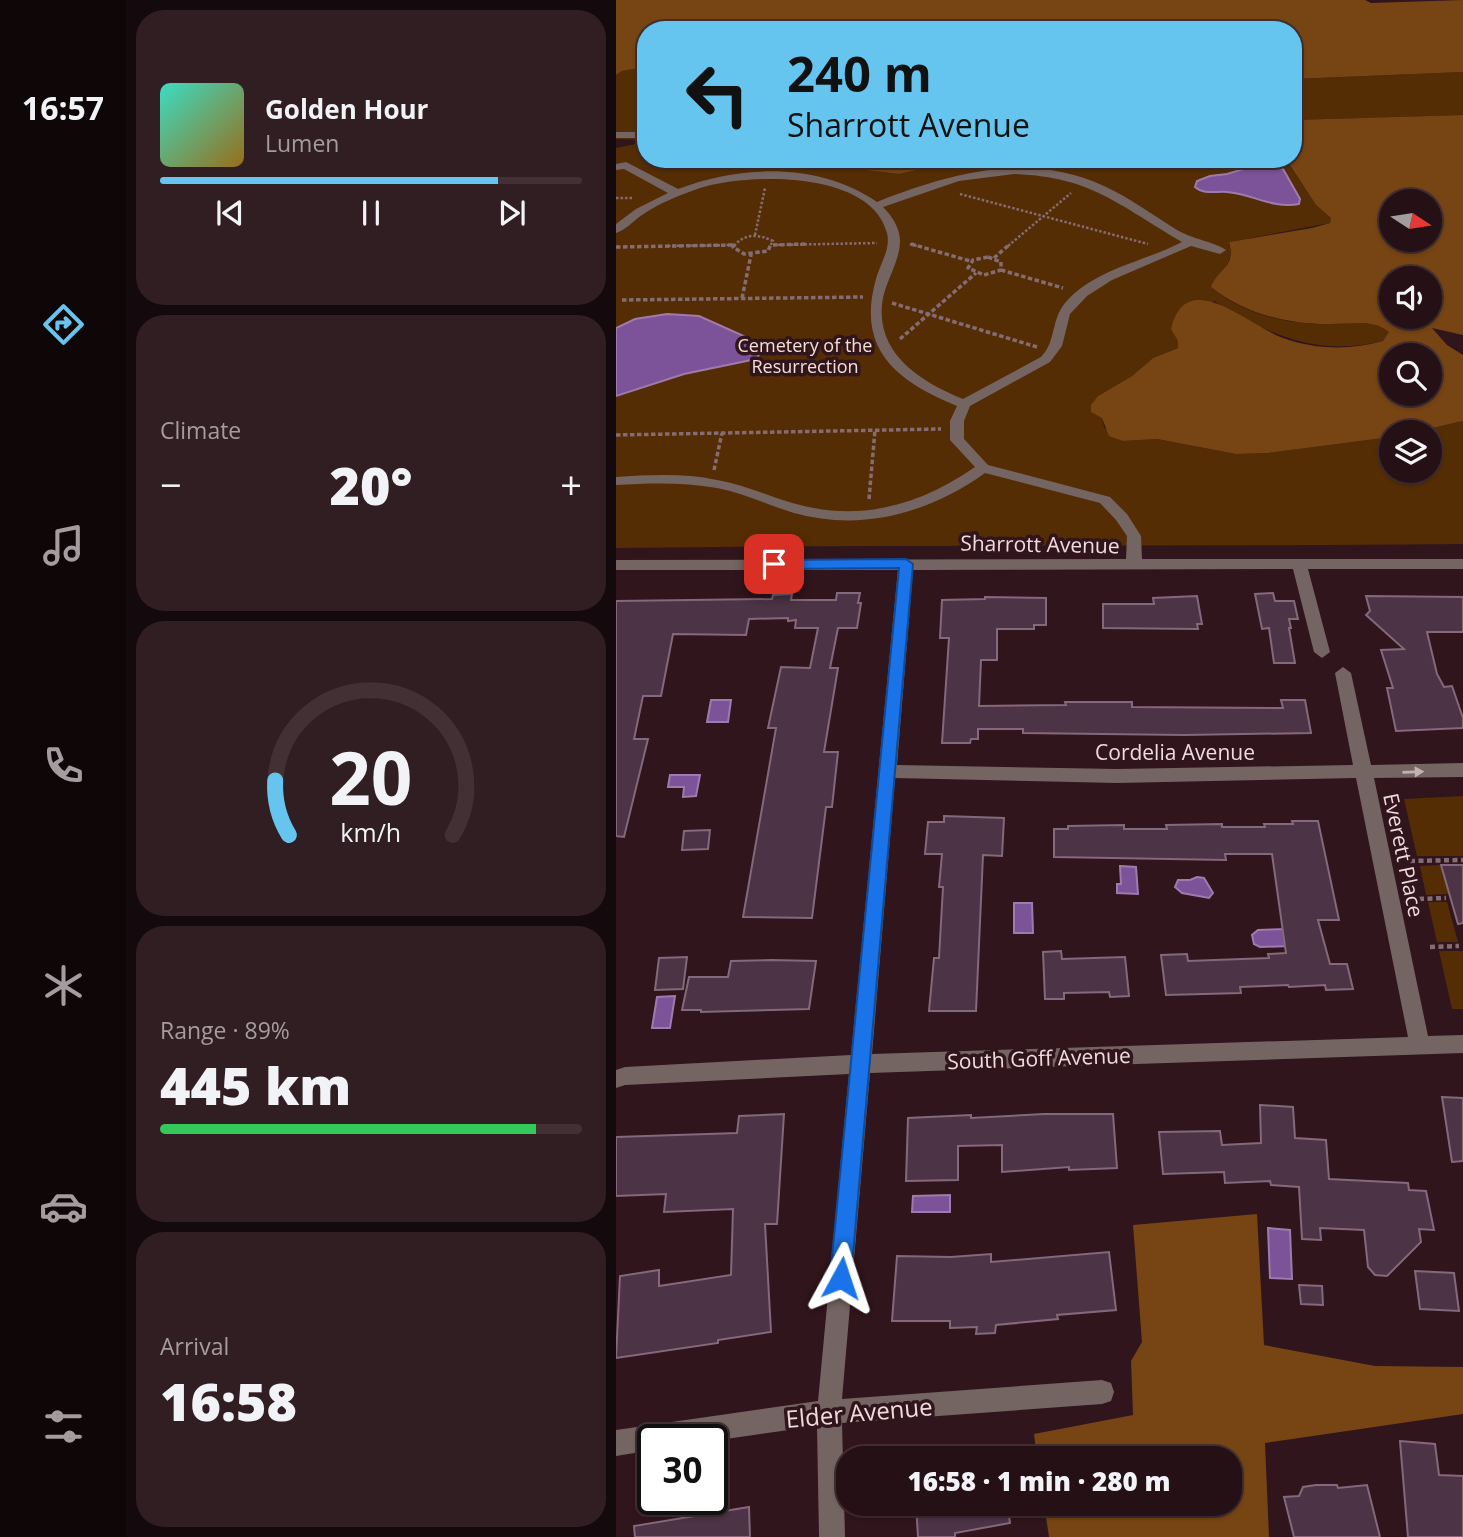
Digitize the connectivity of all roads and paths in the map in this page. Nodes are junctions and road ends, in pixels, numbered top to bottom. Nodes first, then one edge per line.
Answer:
1 (616, 135) edge
2 (637, 135) edge
3 (626, 164) edge
4 (767, 179) dead end
5 (1080, 185) dead end
6 (949, 191) dead end
7 (676, 192) junction
8 (876, 205) junction
9 (1043, 216) junction
10 (616, 230) edge
11 (755, 235) junction
12 (905, 242) dead end
13 (1189, 242) junction
14 (887, 243) dead end
15 (733, 245) junction
16 (773, 245) junction
17 (1153, 246) dead end
18 (616, 247) edge
19 (1220, 250) dead end
20 (751, 255) junction
21 (994, 258) junction
22 (970, 261) junction
23 (1000, 270) junction
24 (976, 274) junction
25 (1073, 291) dead end
26 (866, 297) dead end
27 (742, 299) junction
28 (622, 300) dead end
29 (884, 301) dead end
30 (929, 314) junction
31 (892, 346) dead end
32 (1044, 349) dead end
33 (964, 404) junction
34 (947, 429) dead end
35 (875, 430) junction
36 (722, 433) junction
37 (616, 435) edge
38 (983, 468) junction
39 (713, 475) dead end
40 (616, 481) edge
41 (868, 508) dead end
42 (906, 564) junction
43 (1463, 564) edge
44 (616, 565) edge
45 (1134, 566) junction
46 (1300, 566) junction
47 (1322, 653) dead end
48 (1343, 673) dead end
49 (1463, 770) edge
50 (887, 771) junction
51 (1363, 774) junction
52 (1463, 860) edge
53 (1410, 862) dead end
54 (1446, 898) dead end
55 (1419, 899) dead end
56 (1459, 946) dead end
57 (1430, 947) dead end
58 (1463, 1044) edge
59 (1420, 1045) junction
60 (860, 1064) junction
61 (616, 1079) edge
62 (1102, 1392) dead end
63 (829, 1412) junction
64 (616, 1443) edge
65 (832, 1537) edge

1 - 2 street
3 - 7 street
4 - 11 path
5 - 9 path
6 - 9 path
7 - 8 street
7 - 10 street
8 - 13 street
8 - 33 street
9 - 17 path
9 - 21 path
11 - 15 path
11 - 16 path
12 - 22 path
13 - 19 street
13 - 33 street
14 - 16 path
15 - 18 path
15 - 20 path
16 - 20 path
20 - 27 path
21 - 22 path
21 - 23 path
22 - 24 path
23 - 24 path
23 - 25 path
24 - 30 path
26 - 27 path
27 - 28 path
29 - 30 path
30 - 31 path
30 - 32 path
33 - 38 street
34 - 35 path
35 - 36 path
35 - 41 path
36 - 37 path
36 - 39 path
38 - 40 street
38 - 45 street
42 - 44 street, Sharrott Avenue
42 - 45 street, Sharrott Avenue
42 - 50 street
43 - 46 street, Sharrott Avenue
45 - 46 street, Sharrott Avenue
46 - 47 street
48 - 51 street, Everett Place
51 -> 49 street, Cordelia Avenue
50 - 51 street, Cordelia Avenue
50 - 60 street
51 - 59 street, Everett Place
52 - 53 path
54 - 55 path
56 - 57 path
58 - 59 street, South Goff Avenue
59 - 60 street, South Goff Avenue
60 - 61 street, South Goff Avenue
60 - 63 street
62 - 63 street, Elder Avenue
63 - 64 street, Elder Avenue
63 - 65 street

